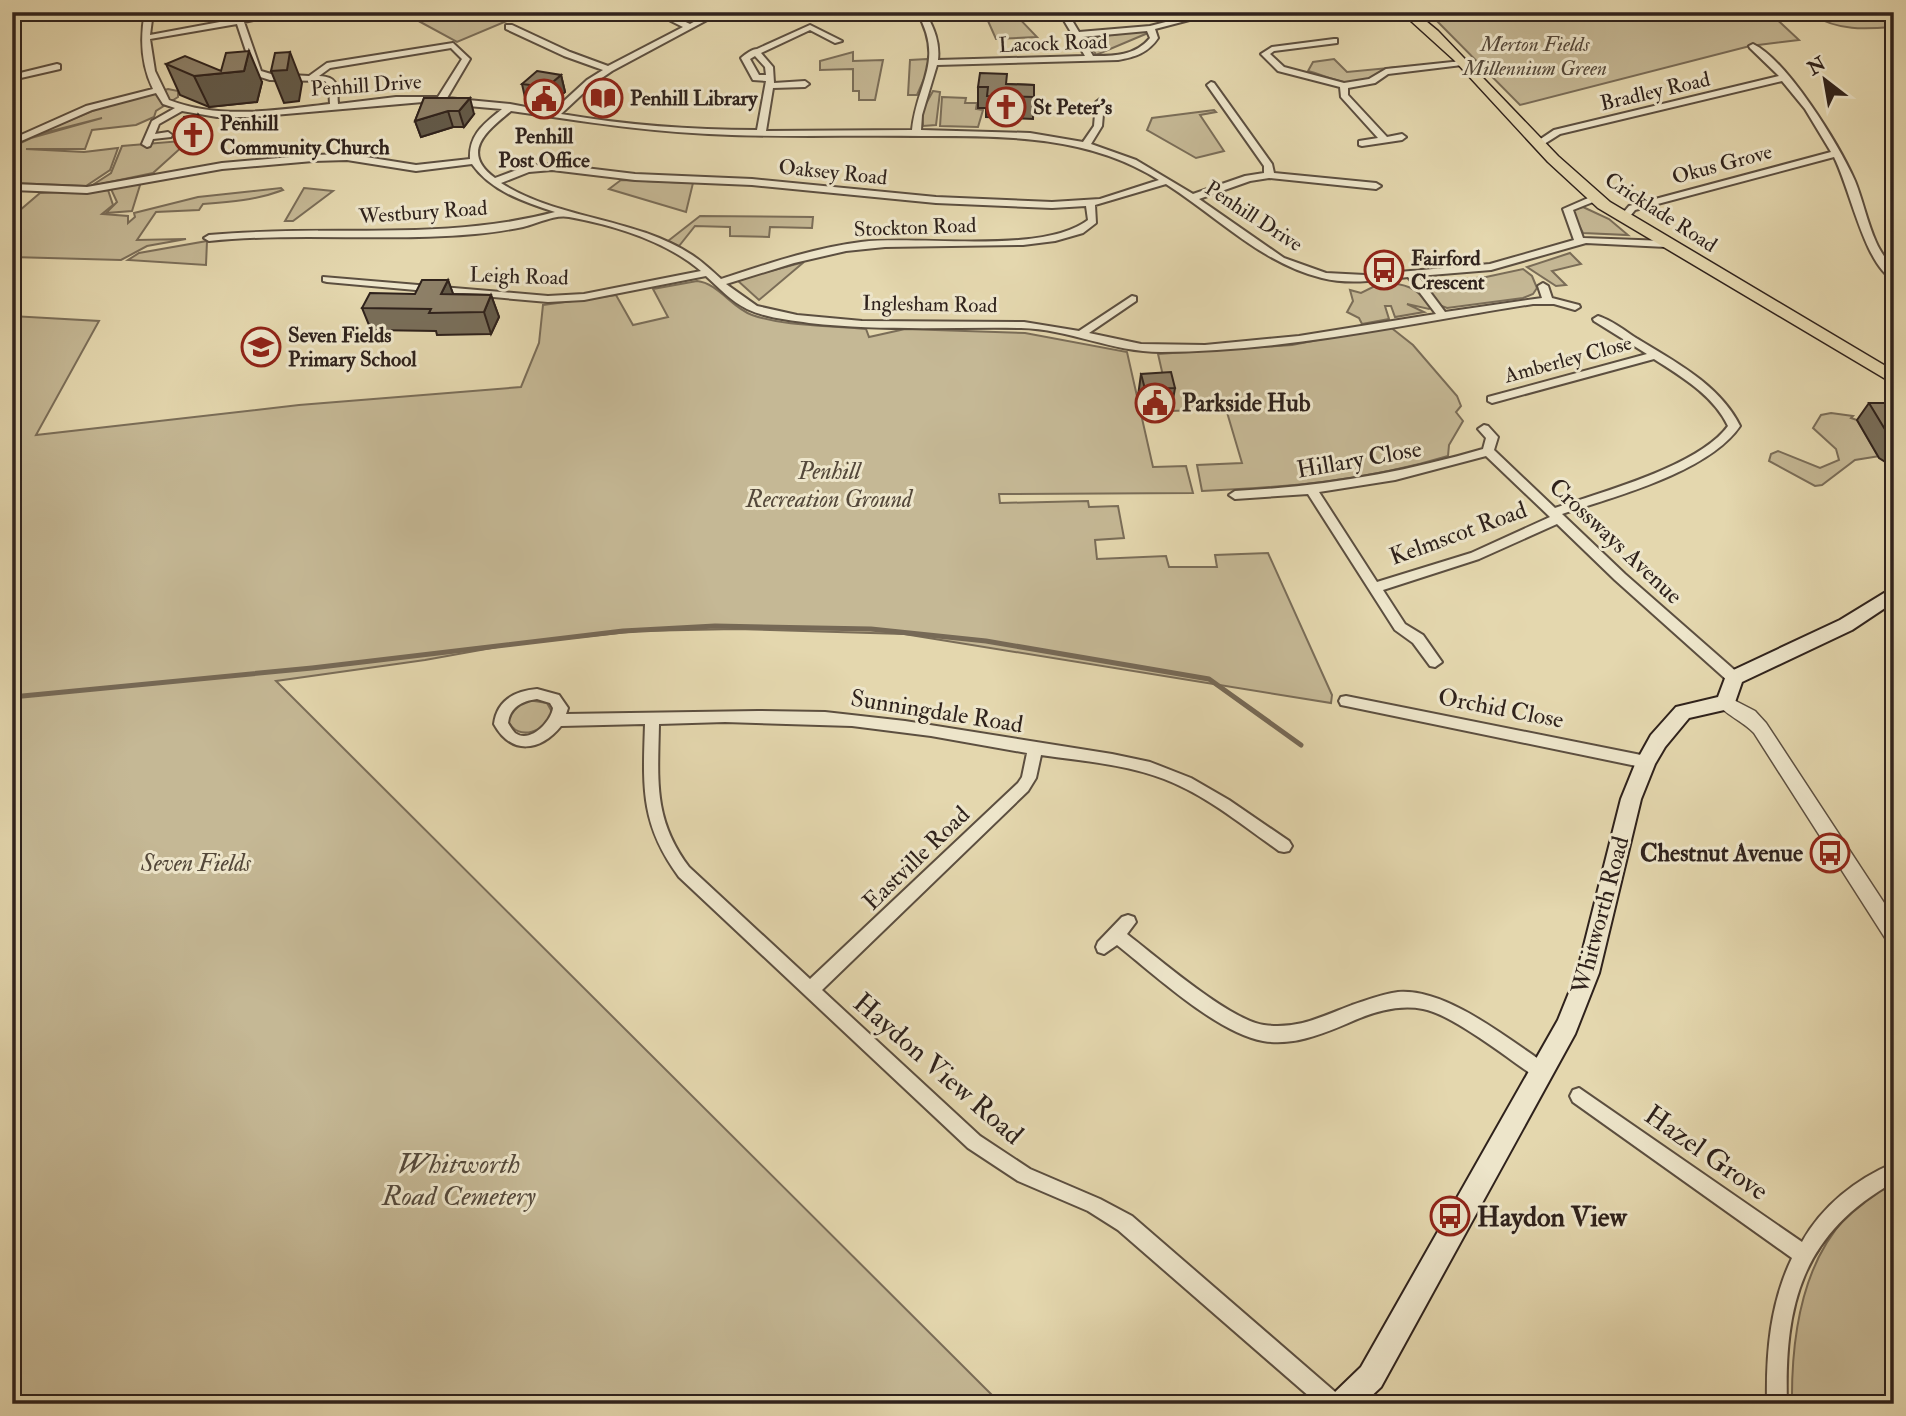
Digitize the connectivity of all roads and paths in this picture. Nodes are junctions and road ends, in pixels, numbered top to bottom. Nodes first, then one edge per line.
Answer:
1 (62, 12) edge
2 (149, 12) edge
3 (288, 12) edge
4 (657, 12) edge
5 (718, 12) edge
6 (921, 12) edge
7 (1063, 12) edge
8 (1216, 12) edge
9 (1406, 12) edge
10 (271, 14) edge
11 (12, 19) edge
12 (240, 22) junction
13 (688, 26) junction
14 (509, 27) dead end
15 (1150, 28) junction
16 (1078, 34) junction
17 (1316, 34) dead end
18 (145, 38) junction
19 (838, 41) dead end
20 (1753, 46) dead end
21 (755, 51) junction
22 (1091, 60) junction
23 (935, 63) junction
24 (1462, 63) junction
25 (57, 66) dead end
26 (609, 69) junction
27 (312, 77) junction
28 (12, 78) edge
29 (1783, 78) junction
30 (771, 82) junction
31 (805, 84) dead end
32 (1212, 85) dead end
33 (1344, 86) junction
34 (158, 90) junction
35 (441, 100) junction
36 (1100, 102) dead end
37 (334, 105) junction
38 (510, 107) junction
39 (180, 110) junction
40 (555, 114) junction
41 (916, 131) junction
42 (761, 132) junction
43 (168, 135) dead end
44 (1402, 137) dead end
45 (1385, 139) junction
46 (12, 142) edge
47 (1362, 143) dead end
48 (1538, 144) junction
49 (1086, 145) junction
50 (1836, 154) junction
51 (474, 161) junction
52 (1269, 175) junction
53 (1167, 181) junction
54 (494, 182) junction
55 (1377, 186) dead end
56 (12, 187) edge
57 (1192, 198) junction
58 (1595, 198) junction
59 (1090, 204) junction
60 (564, 213) junction
61 (1623, 219) junction
62 (209, 238) dead end
63 (1580, 242) junction
64 (1666, 244) junction
65 (707, 273) junction
66 (1412, 275) junction
67 (1894, 278) edge
68 (327, 279) dead end
69 (720, 283) junction
70 (1543, 286) dead end
71 (1132, 299) dead end
72 (1548, 300) junction
73 (1576, 307) dead end
74 (1442, 315) junction
75 (1598, 320) dead end
76 (1080, 335) junction
77 (1655, 355) junction
78 (1894, 379) edge
79 (1492, 399) dead end
80 (1484, 429) dead end
81 (1488, 451) junction
82 (1312, 491) junction
83 (1236, 495) dead end
84 (1556, 516) junction
85 (1373, 588) junction
86 (1894, 593) edge
87 (1435, 662) dead end
88 (1734, 678) junction
89 (1346, 701) dead end
90 (1726, 703) junction
91 (559, 720) dead end
92 (652, 721) junction
93 (1035, 749) junction
94 (1646, 762) junction
95 (1284, 846) dead end
96 (1116, 934) dead end
97 (1894, 934) edge
98 (810, 990) junction
99 (1543, 1072) junction
100 (1578, 1096) dead end
101 (1894, 1172) edge
102 (1803, 1254) junction
103 (1334, 1404) edge
104 (1343, 1404) edge
105 (1777, 1404) edge

1 - 11 street
2 - 18 street
3 - 10 street
4 - 13 street
5 - 13 street
6 - 23 street
7 - 16 street
8 - 15 street
9 - 24 main road, Cricklade Road
10 - 12 street
12 - 18 street
12 - 27 street
13 - 26 street
14 - 26 street
15 - 16 street
15 - 22 street, Lacock Road
16 - 22 street
17 - 33 street
18 - 34 street
19 - 21 street
20 - 29 street
21 - 30 street
21 - 30 street
22 - 23 street, Lacock Road
23 - 41 street
24 - 33 street
24 - 48 main road, Cricklade Road
25 - 28 street
26 - 40 street
27 - 35 street
27 - 37 street
29 - 48 street, Bradley Road
29 - 50 street
30 - 31 street
30 - 42 street
32 - 52 street
33 - 45 street
34 - 39 street
34 - 46 street
35 - 37 street, Penhill Drive
35 - 38 street, Penhill Drive
36 - 49 street
37 - 39 street, Penhill Drive
38 - 40 street, Penhill Drive
38 - 51 street
39 - 43 street
40 - 42 street, Penhill Drive
41 - 42 street, Penhill Drive
41 - 49 street, Penhill Drive
44 - 45 street
45 - 47 street
48 - 58 main road, Cricklade Road
49 - 53 street, Penhill Drive
50 - 61 street, Okus Grove
50 - 67 street
51 - 54 street, Inglesham Road
51 - 56 street
52 - 55 street
52 - 57 street
53 - 57 street, Penhill Drive
53 - 59 street, Oaksey Road
54 - 59 street, Oaksey Road
54 - 60 street, Inglesham Road
57 - 66 street, Penhill Drive
58 - 61 main road, Cricklade Road
58 - 63 street
59 - 69 street, Stockton Road
60 - 62 street, Westbury Road
60 - 65 street, Inglesham Road
61 - 64 main road, Cricklade Road
63 - 64 street, Penhill Drive
63 - 66 street, Penhill Drive
64 - 78 main road, Cricklade Road
65 - 68 street, Leigh Road
65 - 69 street, Inglesham Road
66 - 74 street
69 - 76 street, Inglesham Road
70 - 72 street
71 - 76 street
72 - 73 street
72 - 74 street
74 - 76 street, Inglesham Road
75 - 77 street
77 - 79 street, Amberley Close
77 - 84 street
80 - 81 street
81 - 82 street, Hillary Close
81 - 84 street, Crossways Avenue
82 - 83 street, Hillary Close
82 - 85 street
84 - 85 street, Kelmscot Road
84 - 88 street, Crossways Avenue
85 - 87 street
86 - 88 main road
88 - 90 main road
89 - 94 street, Orchid Close
90 - 94 main road, Whitworth Road
90 - 97 street
91 - 92 street, Sunningdale Road
92 - 93 street, Sunningdale Road
92 - 98 street, Haydon View Road
93 - 95 street, Sunningdale Road
93 - 98 street, Eastville Road
94 - 99 main road, Whitworth Road
96 - 99 street
98 - 103 street, Haydon View Road
99 - 104 main road, Whitworth Road
100 - 102 street, Hazel Grove
101 - 102 street
102 - 105 street

